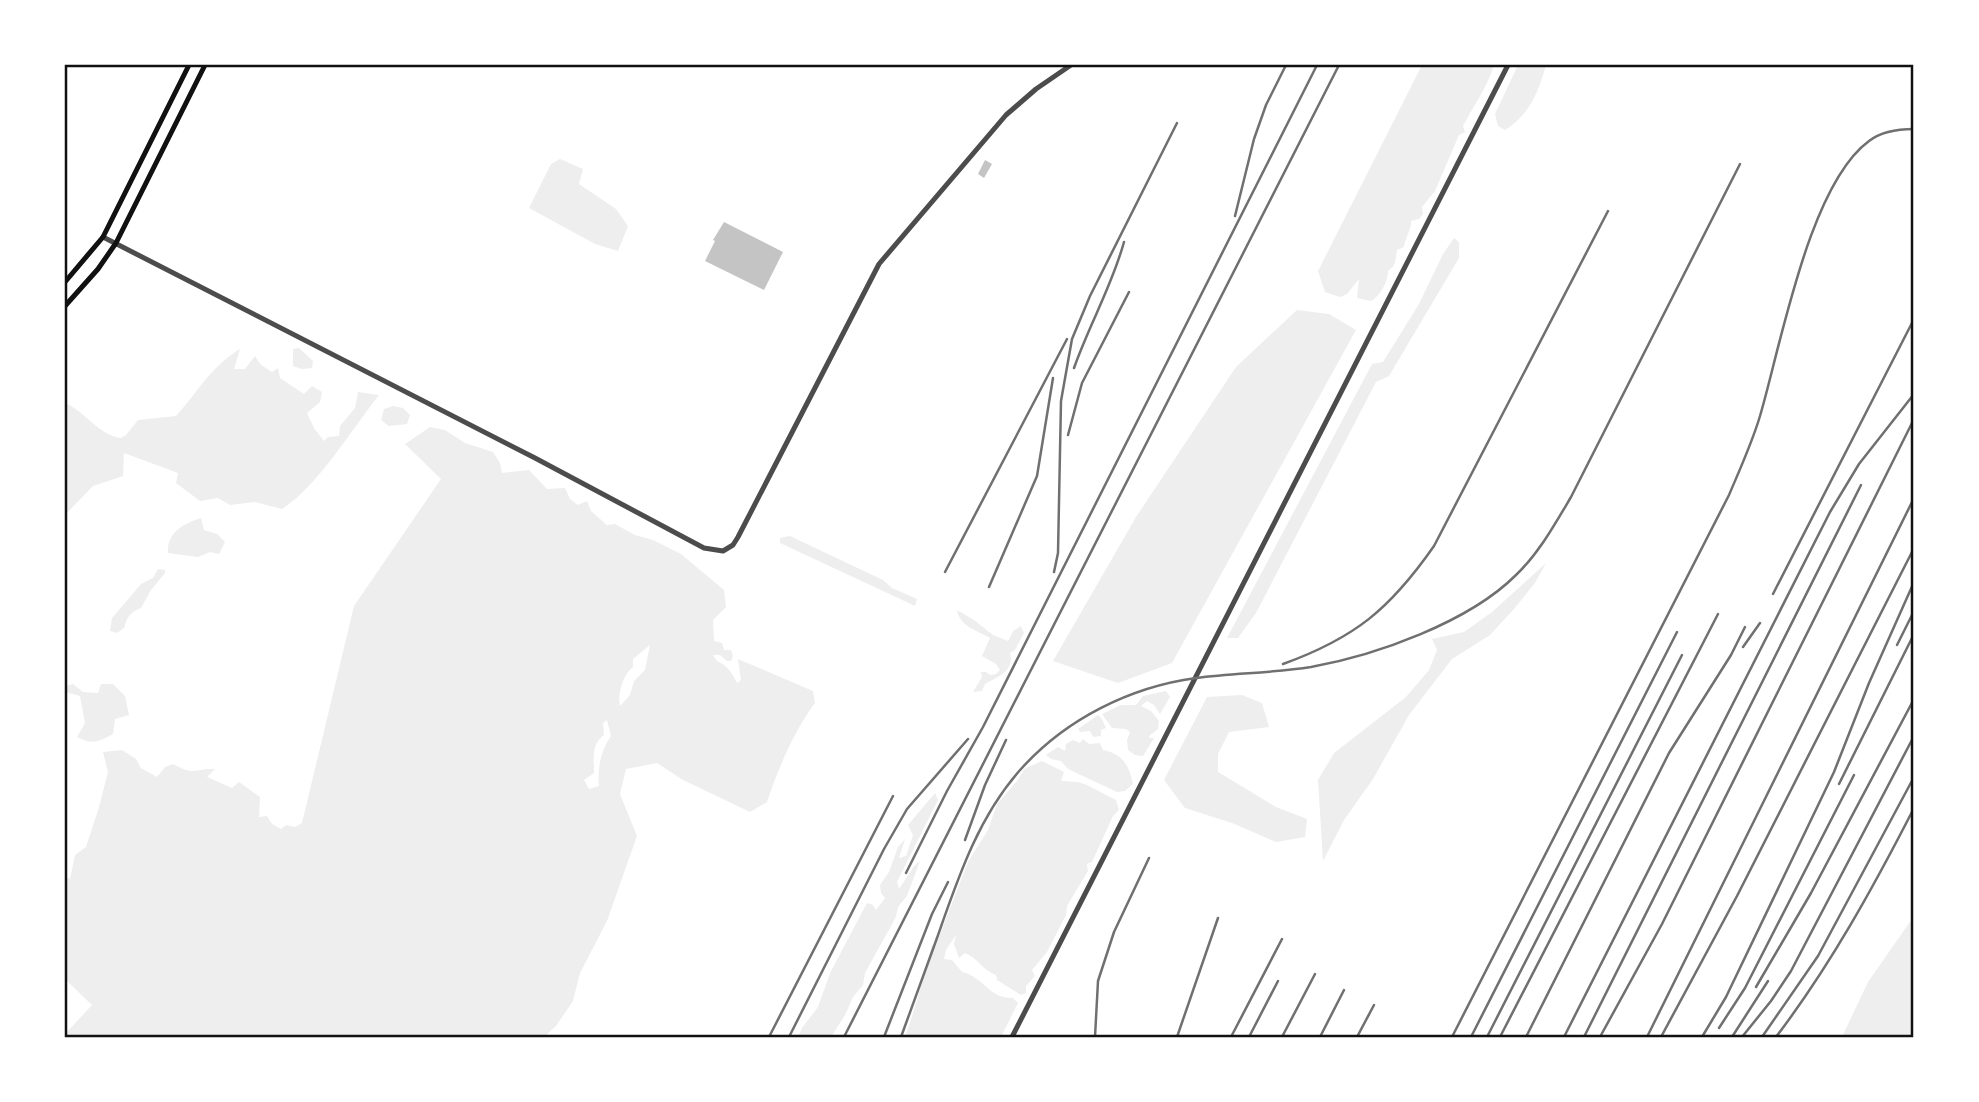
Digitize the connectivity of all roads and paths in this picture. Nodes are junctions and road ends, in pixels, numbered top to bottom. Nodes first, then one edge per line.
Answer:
1 (189, 65) edge
2 (205, 65) edge
3 (1071, 65) edge
4 (1508, 65) edge
5 (103, 237) junction
6 (116, 243) junction
7 (65, 282) edge
8 (65, 306) edge
9 (1012, 1037) edge

1 - 5 main road
2 - 6 main road
3 - 6 street
4 - 9 street
5 - 6 street
5 - 7 main road
6 - 8 main road

